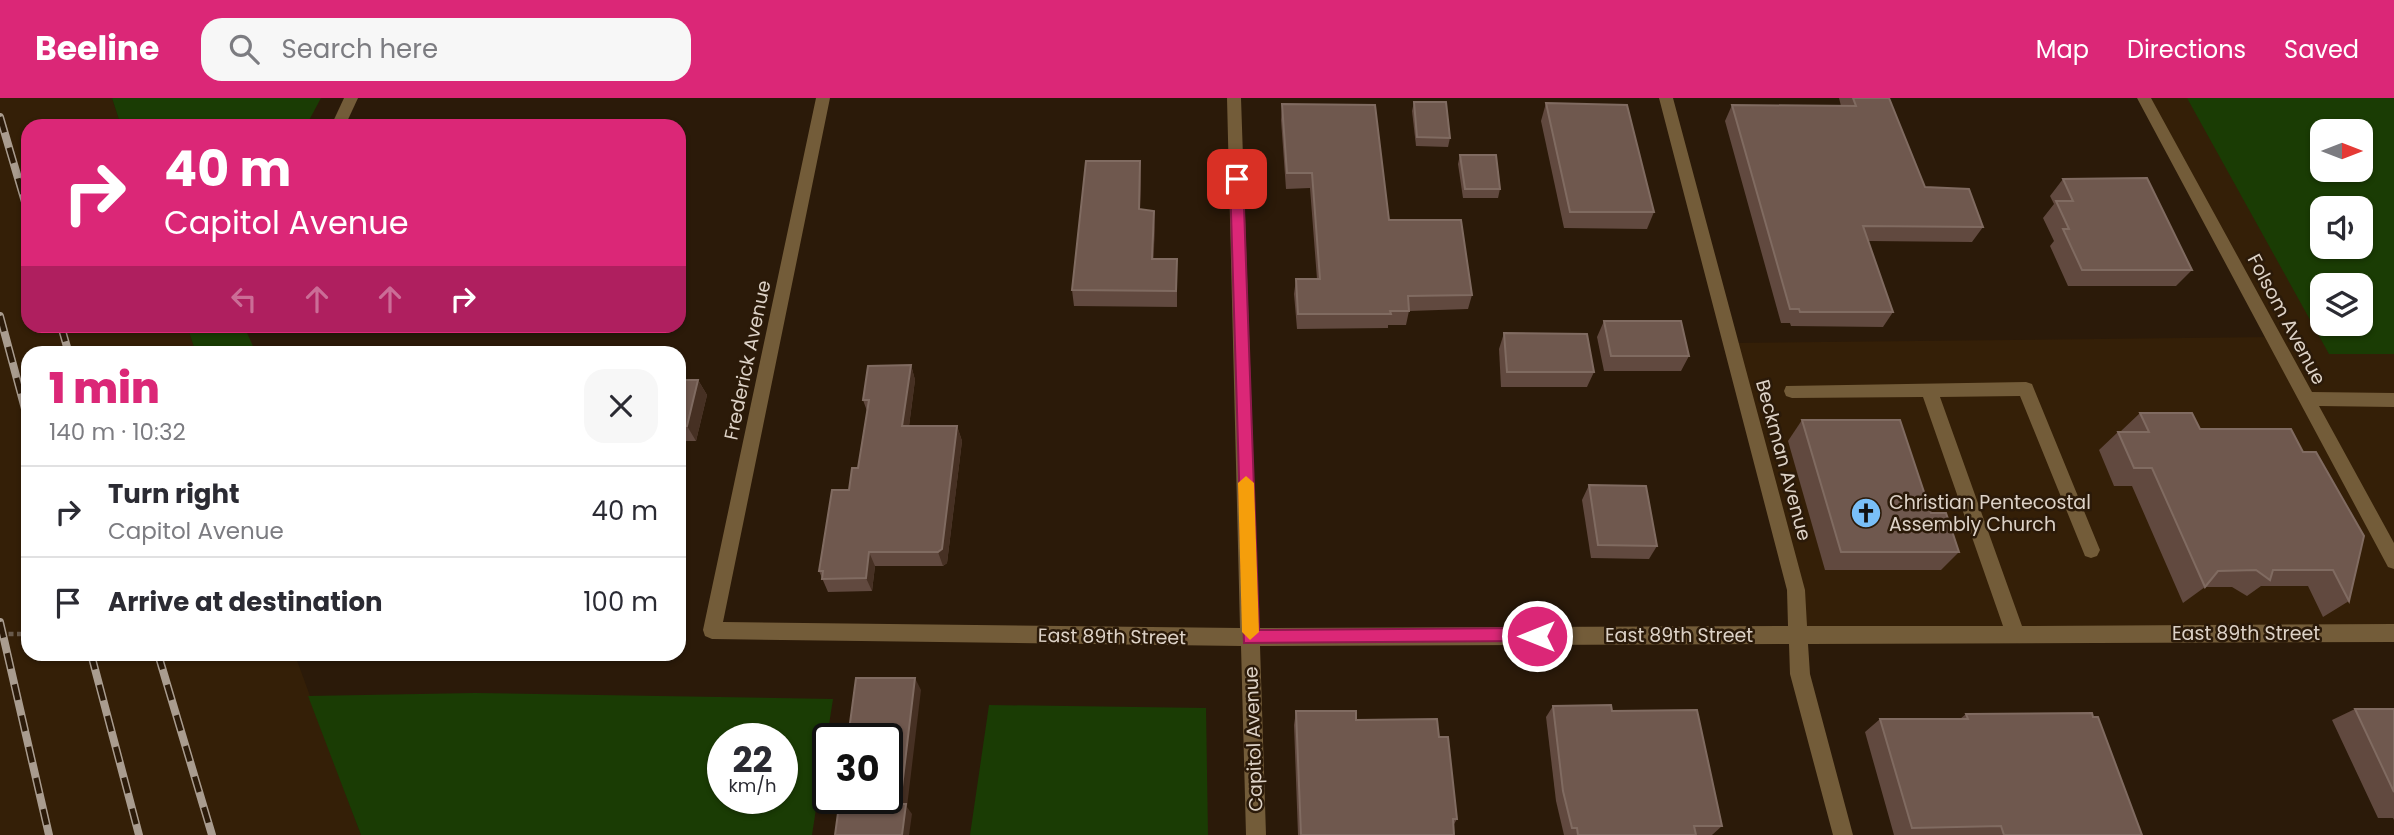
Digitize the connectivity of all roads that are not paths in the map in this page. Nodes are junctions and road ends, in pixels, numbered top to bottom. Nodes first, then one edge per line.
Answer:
1 (351, 98) edge
2 (823, 98) edge
3 (1234, 98) edge
4 (1666, 98) edge
5 (2144, 98) edge
6 (341, 119) edge
7 (1929, 390) junction
8 (1792, 391) dead end
9 (2306, 399) junction
10 (2394, 400) edge
11 (2091, 550) dead end
12 (2394, 561) edge
13 (712, 630) joint
14 (1799, 634) junction
15 (2015, 634) junction
16 (2394, 634) edge
17 (1250, 638) junction
18 (1256, 835) edge
19 (1843, 835) edge

1 - 6 street
2 - 13 street, Frederick Avenue
3 - 17 street, Capitol Avenue
4 - 14 street, Beckman Avenue
5 - 9 street, Folsom Avenue
7 - 8 street
7 - 11 street
7 - 15 street
9 - 10 street
9 - 12 street, Folsom Avenue
13 - 17 street, East 89th Street
14 - 15 street, East 89th Street
14 - 17 street, East 89th Street
14 - 19 street, Beckman Avenue
15 - 16 street, East 89th Street
17 - 18 street, Capitol Avenue

